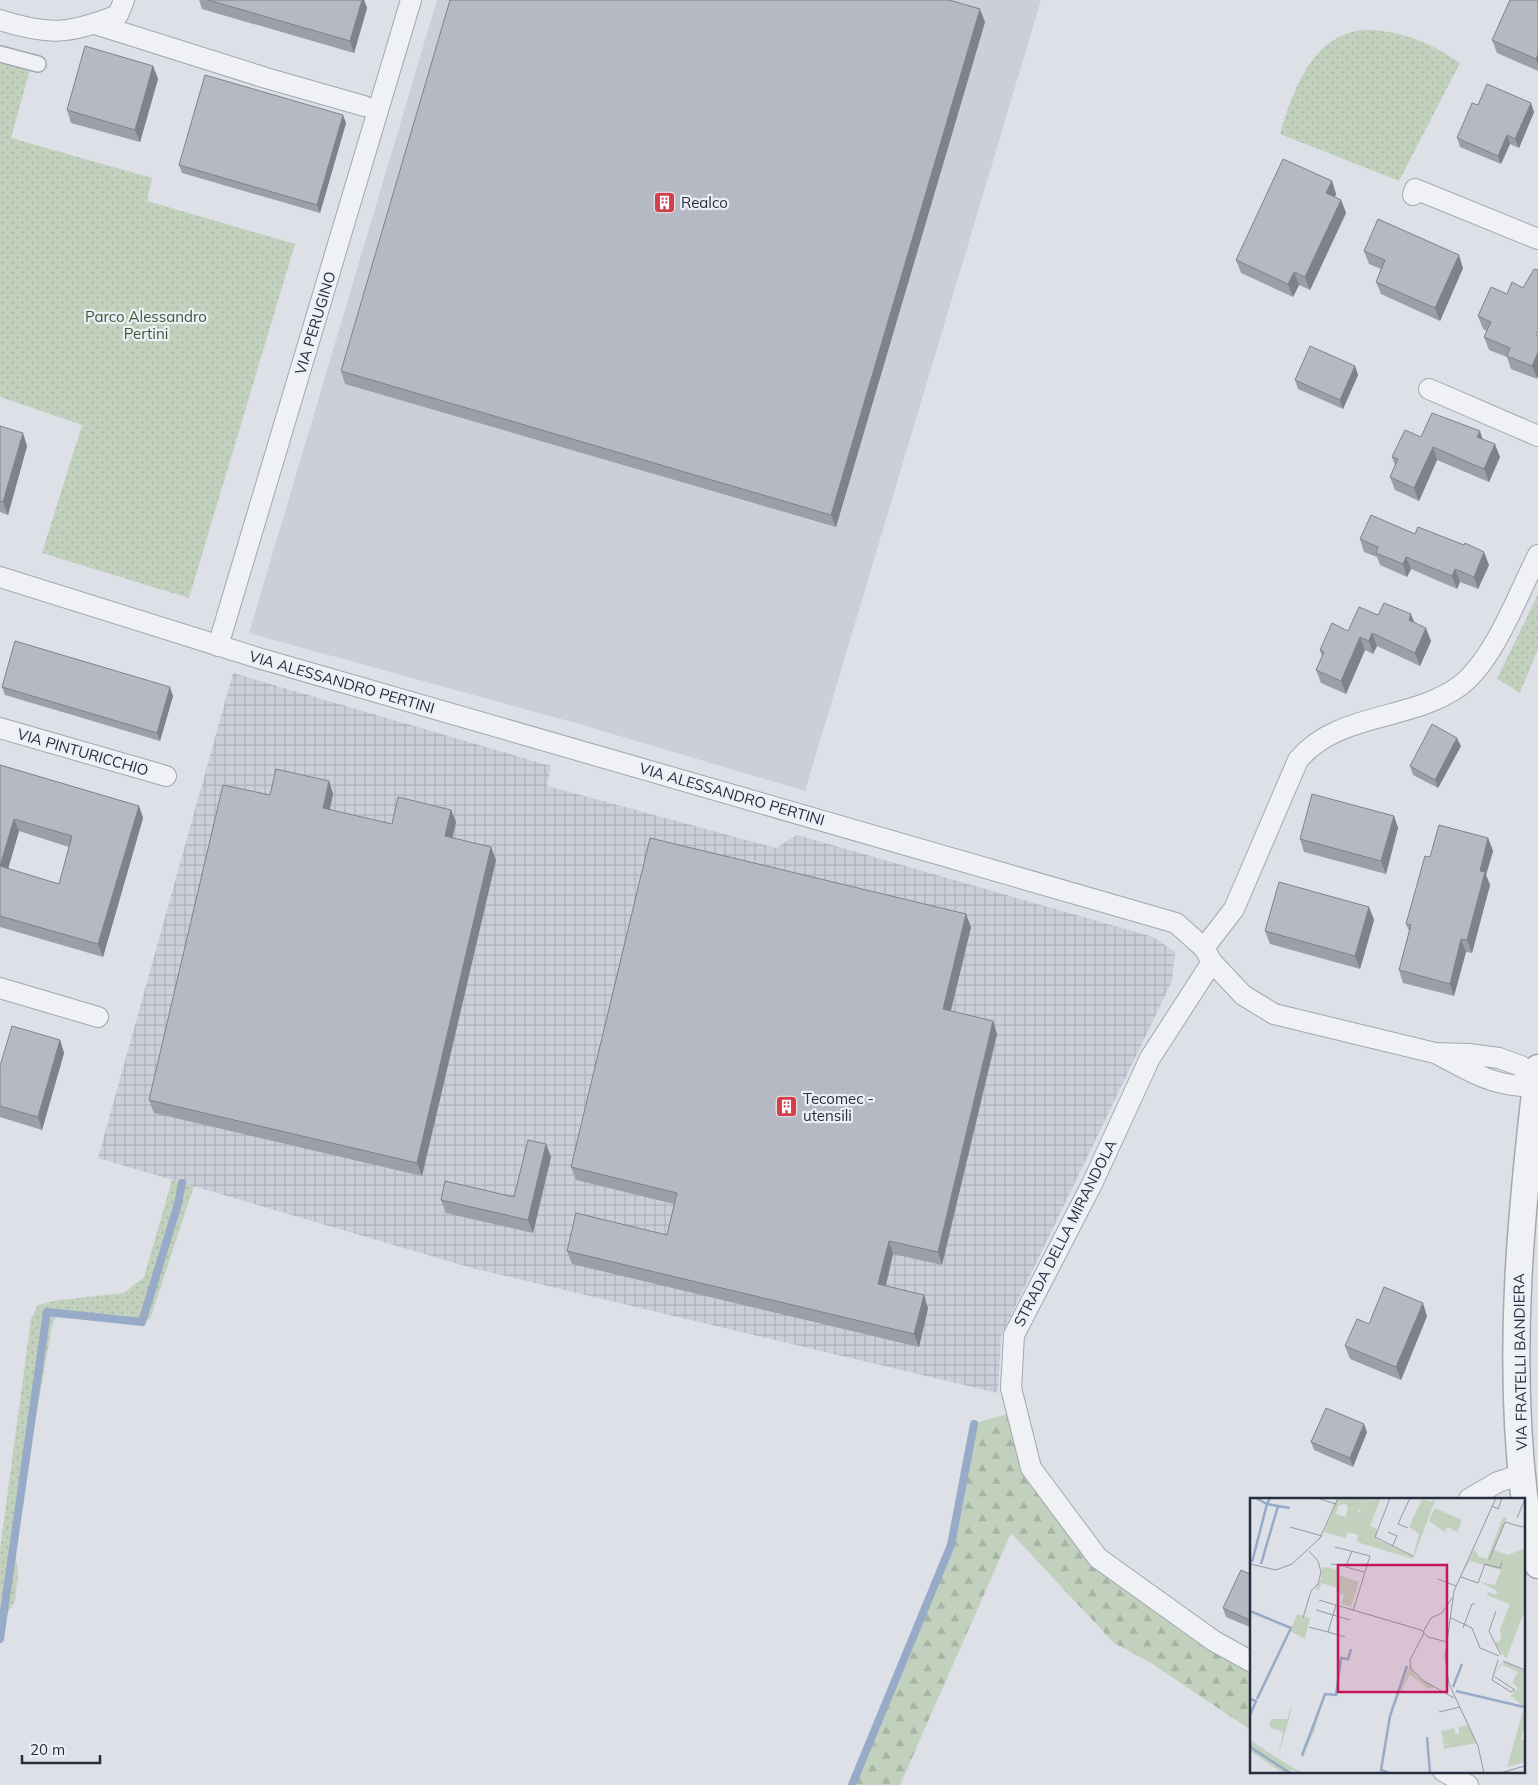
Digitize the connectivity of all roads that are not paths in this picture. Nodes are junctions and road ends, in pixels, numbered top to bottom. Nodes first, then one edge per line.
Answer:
1 (124, 0) edge
2 (411, 0) edge
3 (0, 20) edge
4 (95, 24) junction
5 (0, 54) edge
6 (38, 64) dead end
7 (364, 106) dead end
8 (1413, 195) dead end
9 (1538, 239) edge
10 (1429, 389) dead end
11 (1538, 436) edge
12 (1538, 555) edge
13 (0, 576) edge
14 (218, 646) junction
15 (0, 728) edge
16 (166, 776) dead end
17 (1208, 955) junction
18 (0, 988) edge
19 (98, 1017) dead end
20 (1537, 1077) edge
21 (1522, 1474) junction
22 (1471, 1498) edge
23 (1524, 1498) edge
24 (1526, 1506) edge
25 (1538, 1565) edge
26 (1250, 1661) edge
27 (1445, 1772) edge
28 (1468, 1785) edge

1 - 4 street
2 - 14 street, VIA PERUGINO
3 - 4 street
4 - 7 street
5 - 6 street
8 - 9 street
10 - 11 street
12 - 17 street, STRADA DELLA MIRANDOLA
13 - 14 street, VIA ALESSANDRO PERTINI
14 - 17 street, VIA ALESSANDRO PERTINI
15 - 16 street, VIA PINTURICCHIO
17 - 20 street, VIA ALESSANDRO PERTINI
17 - 26 street, STRADA DELLA MIRANDOLA
18 - 19 street
20 - 21 street, VIA FRATELLI BANDIERA
21 - 22 street
21 - 23 street, VIA FRATELLI BANDIERA
24 - 25 street, VIA FRATELLI BANDIERA
27 - 28 street

